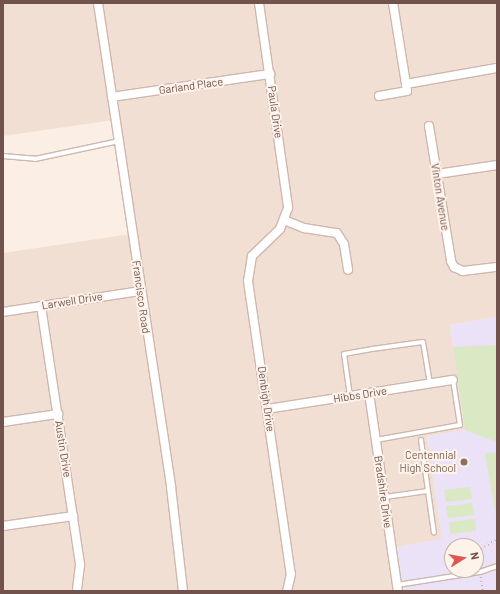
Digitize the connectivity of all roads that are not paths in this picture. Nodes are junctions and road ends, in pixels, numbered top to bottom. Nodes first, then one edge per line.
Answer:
1 (98, 3) edge
2 (259, 3) edge
3 (393, 3) edge
4 (497, 68) edge
5 (270, 74) junction
6 (406, 84) junction
7 (379, 96) dead end
8 (112, 97) junction
9 (429, 126) dead end
10 (119, 141) junction
11 (3, 156) edge
12 (497, 165) edge
13 (437, 174) junction
14 (284, 220) junction
15 (497, 267) edge
16 (348, 270) dead end
17 (140, 291) junction
18 (41, 306) junction
19 (3, 312) edge
20 (453, 380) joint
21 (430, 384) junction
22 (369, 394) junction
23 (350, 396) junction
24 (267, 409) junction
25 (58, 414) junction
26 (3, 422) edge
27 (376, 440) junction
28 (421, 440) dead end
29 (428, 491) junction
30 (384, 497) junction
31 (73, 516) junction
32 (3, 526) edge
33 (434, 533) dead end
34 (497, 566) edge
35 (397, 588) edge
36 (77, 591) edge
37 (183, 591) edge
38 (287, 591) edge

1 - 8 street, Francisco Road
2 - 5 street, Paula Drive
3 - 6 street
4 - 6 street
5 - 8 street, Garland Place
5 - 14 street, Paula Drive
6 - 7 street
8 - 10 street, Francisco Road
9 - 13 street, Vinton Avenue
10 - 11 lane
10 - 17 street, Francisco Road
12 - 13 street
13 - 15 street, Vinton Avenue
14 - 16 street
14 - 24 street, Denbigh Drive
17 - 18 street, Larwell Drive
17 - 37 street, Francisco Road
18 - 19 street, Larwell Drive
18 - 25 street, Austin Drive
20 - 21 street, Hibbs Drive
20 - 27 lane
21 - 22 street, Hibbs Drive
21 - 23 lane
22 - 23 street, Hibbs Drive
22 - 27 street, Bradshire Drive
23 - 24 street, Hibbs Drive
24 - 38 street, Denbigh Drive
25 - 26 street
25 - 31 street, Austin Drive
27 - 30 street, Bradshire Drive
28 - 29 lane
29 - 30 lane
29 - 33 lane
30 - 35 street, Bradshire Drive
31 - 32 street
31 - 36 street, Austin Drive
34 - 35 lane

